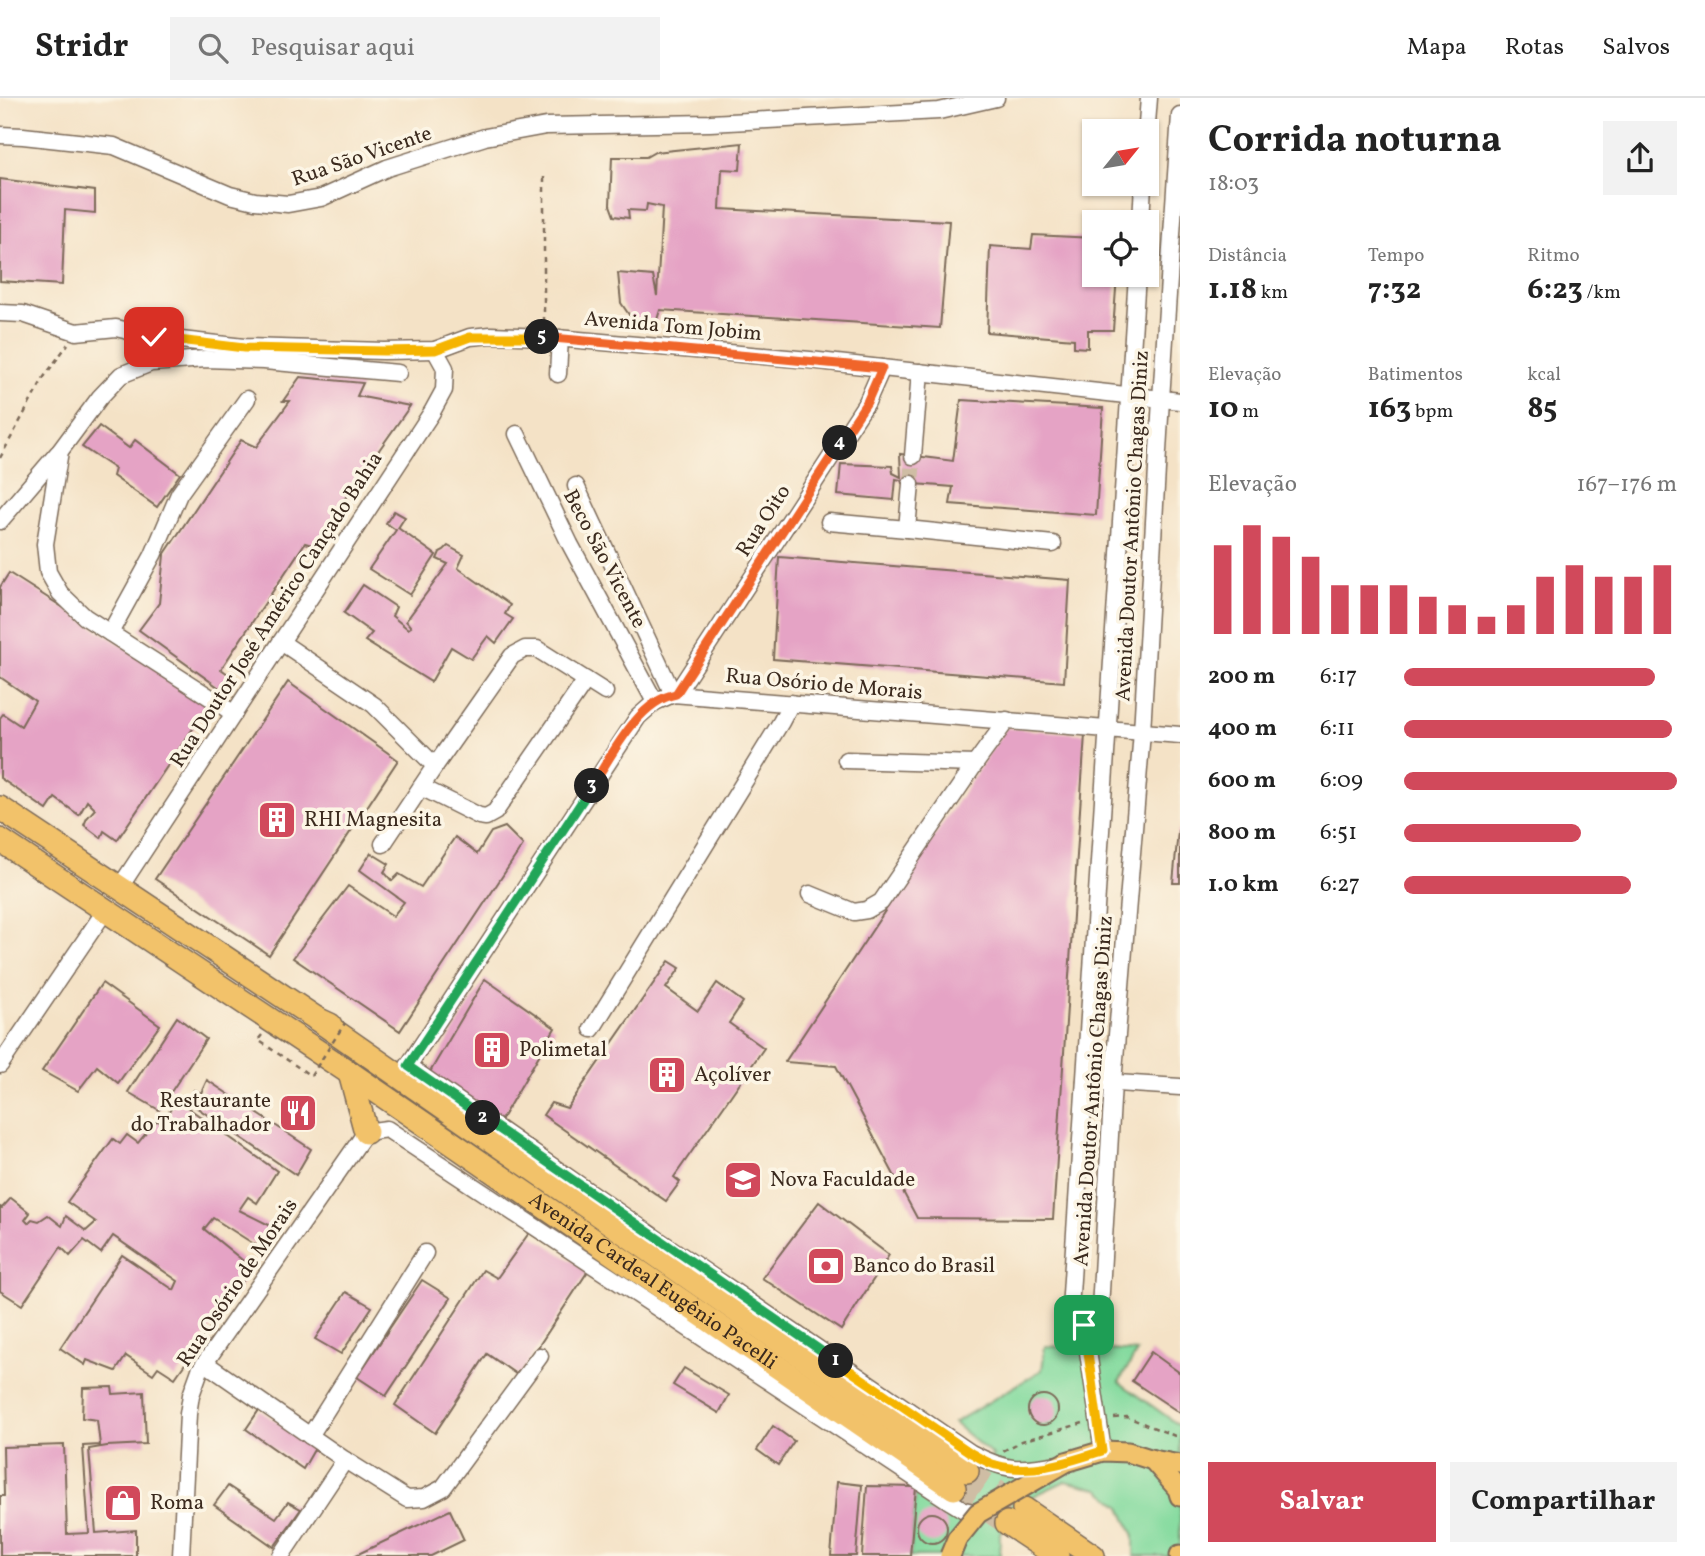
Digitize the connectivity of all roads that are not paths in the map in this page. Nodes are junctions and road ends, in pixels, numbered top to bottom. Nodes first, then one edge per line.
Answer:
1 (996, 98) edge
2 (1149, 98) edge
3 (1180, 115) edge
4 (1147, 119) edge
5 (0, 135) edge
6 (1175, 252) edge
7 (1136, 287) edge
8 (0, 313) edge
9 (552, 338) junction
10 (435, 350) junction
11 (882, 368) junction
12 (920, 372) junction
13 (398, 373) dead end
14 (558, 373) dead end
15 (1129, 395) junction
16 (247, 399) dead end
17 (1161, 399) junction
18 (1180, 401) edge
19 (517, 434) dead end
20 (60, 451) junction
21 (913, 456) tunnel mouth
22 (911, 484) tunnel mouth
23 (576, 486) dead end
24 (0, 522) edge
25 (829, 522) dead end
26 (907, 529) junction
27 (1053, 544) dead end
28 (110, 633) junction
29 (281, 642) junction
30 (586, 680) junction
31 (605, 692) dead end
32 (675, 694) junction
33 (655, 702) junction
34 (791, 703) junction
35 (234, 714) junction
36 (1007, 720) junction
37 (1109, 728) junction
38 (1142, 732) junction
39 (1180, 735) edge
40 (846, 760) dead end
41 (975, 764) junction
42 (435, 765) junction
43 (421, 787) junction
44 (0, 808) edge
45 (0, 840) edge
46 (383, 844) dead end
47 (120, 887) junction
48 (810, 894) dead end
49 (106, 911) junction
50 (317, 1020) junction
51 (592, 1029) dead end
52 (0, 1065) edge
53 (408, 1066) junction
54 (350, 1073) junction
55 (1084, 1081) junction
56 (1113, 1083) junction
57 (1180, 1087) edge
58 (366, 1132) junction
59 (425, 1253) dead end
60 (1084, 1325) junction
61 (540, 1356) dead end
62 (205, 1363) junction
63 (310, 1436) junction
64 (1102, 1451) junction
65 (345, 1460) junction
66 (1153, 1461) junction
67 (1066, 1462) junction
68 (1180, 1465) edge
69 (1180, 1496) edge
70 (978, 1513) junction
71 (181, 1556) edge
72 (281, 1556) edge
73 (950, 1556) edge
74 (1057, 1556) edge
75 (1093, 1556) edge

1 - 5 street, Rua São Vicente
2 - 4 street
3 - 6 street, Avenida Doutor Antônio Chagas Diniz
6 - 17 street, Avenida Doutor Antônio Chagas Diniz
7 - 15 street, Avenida Doutor Antônio Chagas Diniz
8 - 10 street, Avenida Tom Jobim
9 - 10 street, Avenida Tom Jobim
9 - 11 street, Avenida Tom Jobim
9 - 14 street
10 - 29 street, Rua Doutor José Américo Cançado Bahia
11 - 12 street, Avenida Tom Jobim
11 - 32 street, Rua Oito
12 - 15 street, Avenida Tom Jobim
12 - 21 street
13 - 20 street
15 - 17 street, Avenida Tom Jobim
15 - 37 street, Avenida Doutor Antônio Chagas Diniz
16 - 28 street
17 - 18 street, Avenida Tom Jobim
17 - 38 street, Avenida Doutor Antônio Chagas Diniz
19 - 33 street, Beco São Vicente
20 - 24 street
20 - 28 street
22 - 26 street
23 - 32 street
25 - 26 street
26 - 27 street
28 - 35 street
29 - 35 street, Rua Doutor José Américo Cançado Bahia
29 - 42 street
30 - 31 street
30 - 42 street
30 - 43 street
32 - 33 street, Rua Osório de Morais
32 - 34 street, Rua Osório de Morais
33 - 53 street, Rua Osório de Morais
34 - 36 street, Rua Osório de Morais
34 - 51 street
35 - 47 street, Rua Doutor José Américo Cançado Bahia
36 - 37 street, Rua Osório de Morais
36 - 41 street
37 - 38 street, Rua Osório de Morais
37 - 55 street, Avenida Doutor Antônio Chagas Diniz
38 - 39 street, Rua Osório de Morais
38 - 56 street, Avenida Doutor Antônio Chagas Diniz
40 - 41 street
41 - 48 street
42 - 43 street
43 - 46 street
44 - 47 highway
45 - 49 highway
47 - 50 highway
49 - 52 street
49 - 54 highway, Avenida Cardeal Eugênio Pacelli
50 - 53 highway
50 - 54 highway, Avenida Cardeal Eugênio Pacelli
53 - 67 street, Avenida Cardeal Eugênio Pacelli
54 - 58 highway
55 - 56 street
55 - 60 street, Avenida Doutor Antônio Chagas Diniz
56 - 57 street
56 - 60 street, Avenida Doutor Antônio Chagas Diniz
58 - 62 street, Rua Osório de Morais
58 - 70 street, Avenida Cardeal Eugênio Pacelli
59 - 63 street
60 - 64 street
61 - 65 street
62 - 63 street
62 - 71 street, Rua Osório de Morais
63 - 65 street
64 - 66 main road
64 - 67 main road
65 - 72 street
66 - 68 main road
66 - 69 main road
67 - 70 main road, bridge
70 - 73 main road, bridge
74 - 75 highway

